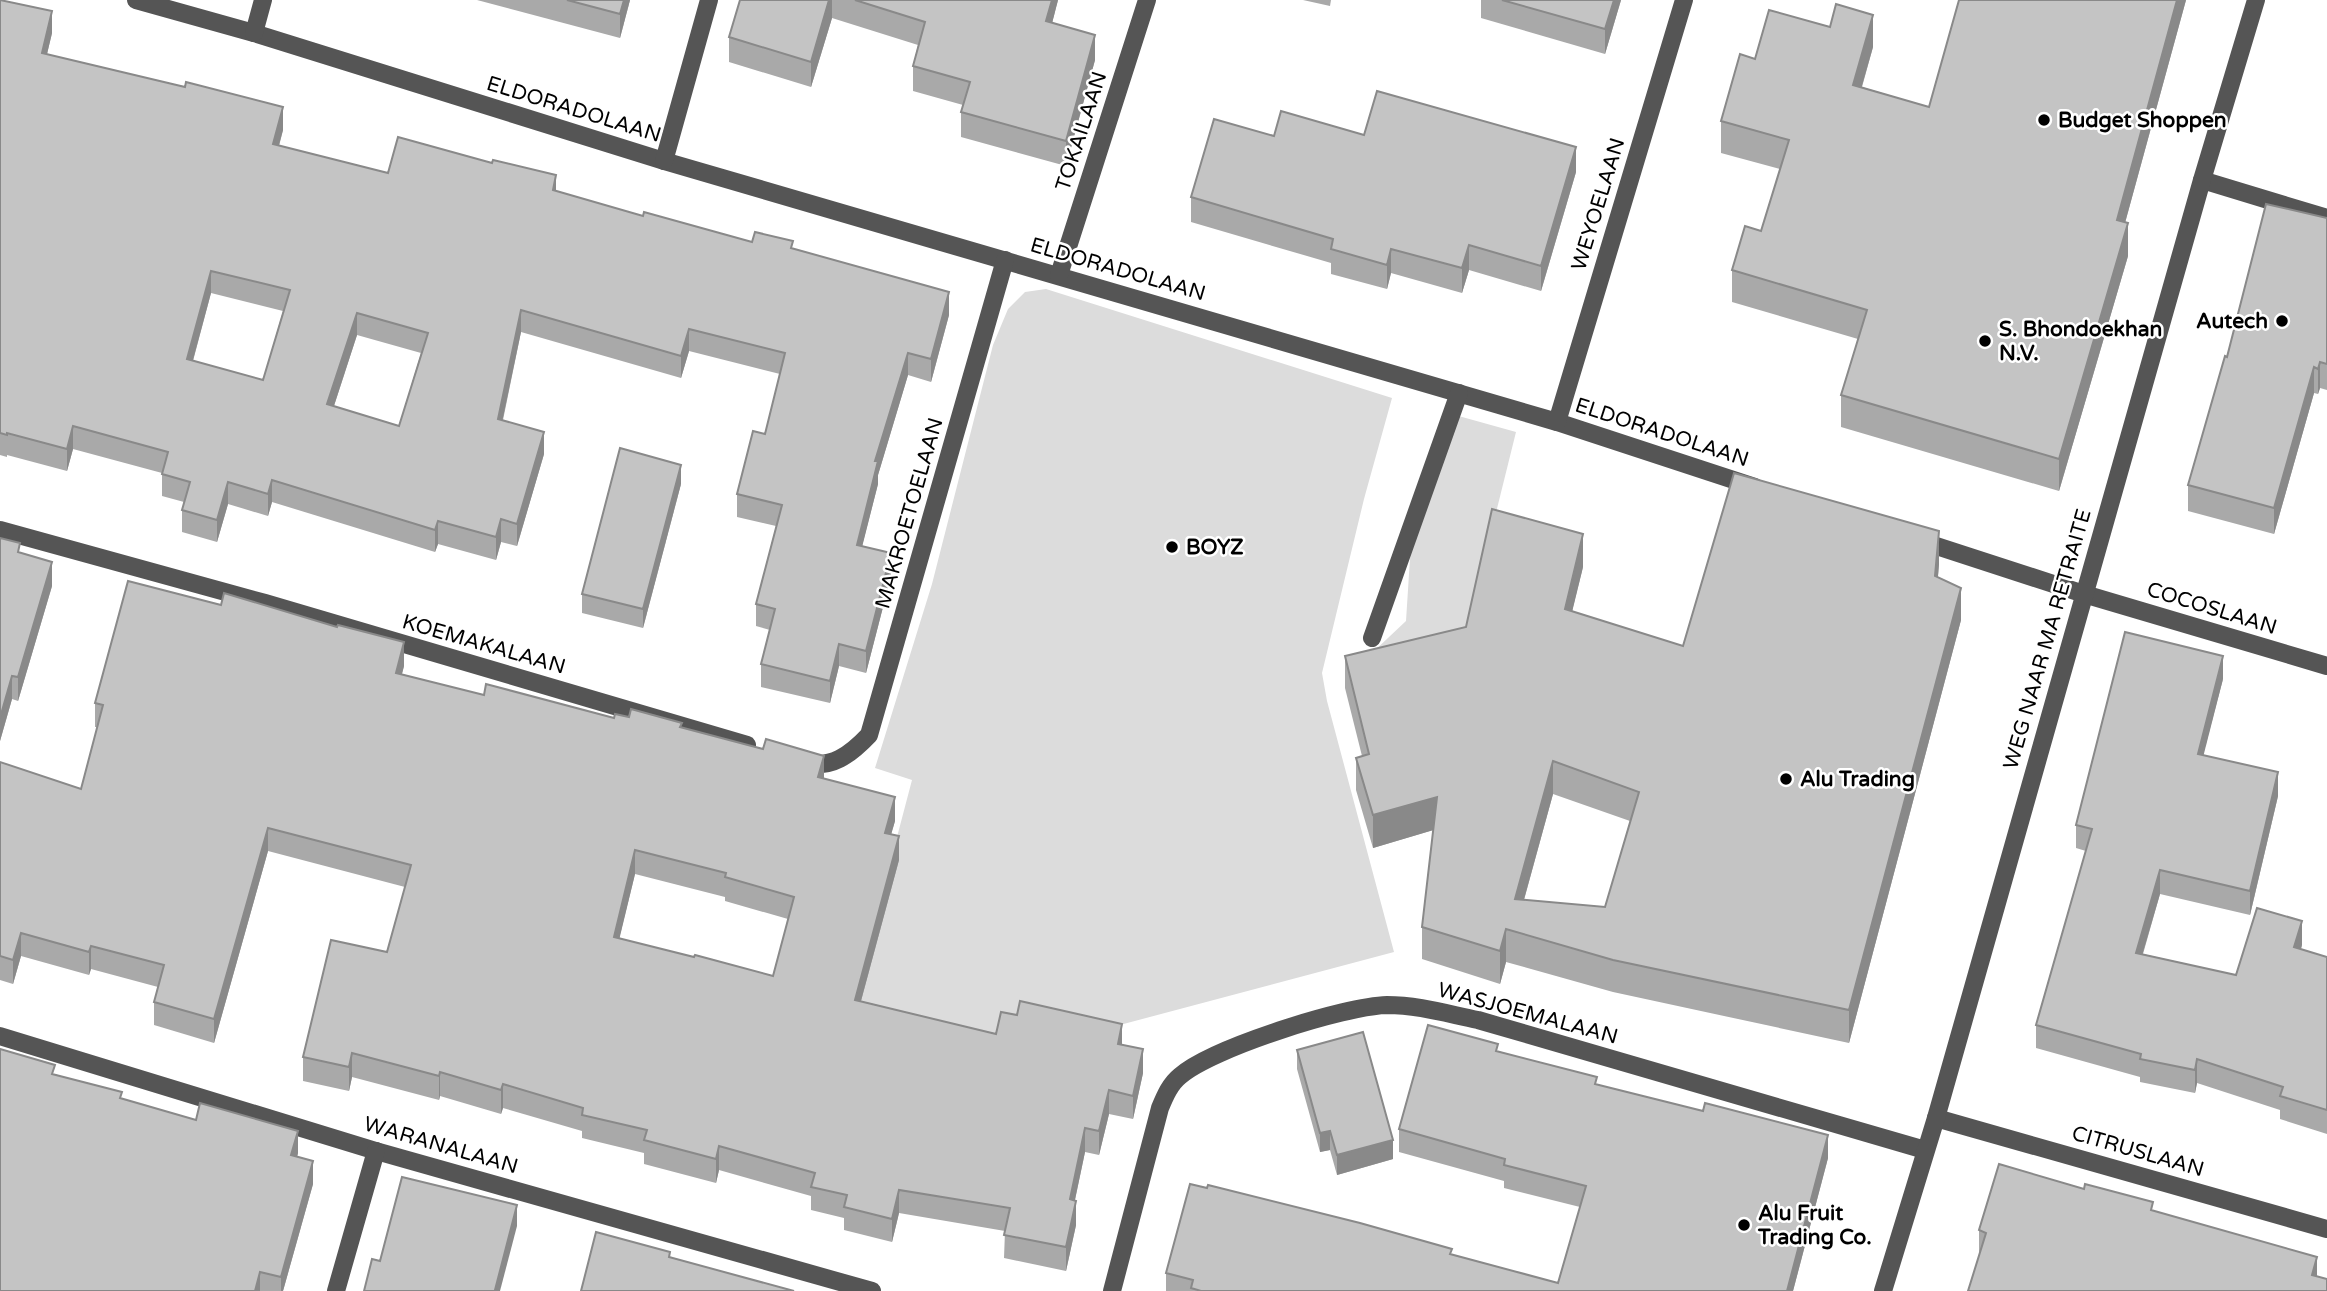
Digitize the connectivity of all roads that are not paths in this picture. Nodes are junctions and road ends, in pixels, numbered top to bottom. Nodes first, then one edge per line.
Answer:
1 (136, 0) edge
2 (263, 0) edge
3 (709, 0) edge
4 (1147, 0) edge
5 (1684, 0) edge
6 (2256, 0) edge
7 (254, 33) junction
8 (664, 161) junction
9 (2202, 180) junction
10 (2327, 218) edge
11 (1005, 260) junction
12 (1059, 275) junction
13 (1459, 393) junction
14 (1557, 422) junction
15 (1768, 491) edge
16 (0, 530) edge
17 (1899, 534) edge
18 (2084, 594) junction
19 (1373, 638) dead end
20 (2327, 666) edge
21 (833, 762) joint
22 (0, 1036) edge
23 (1936, 1118) junction
24 (1925, 1150) junction
25 (376, 1151) junction
26 (2327, 1229) edge
27 (336, 1291) edge
28 (872, 1291) edge
29 (1112, 1291) edge
30 (1883, 1291) edge

1 - 7 street, ELDORADOLAAN
2 - 7 street
3 - 8 street
4 - 12 street, TOKAILAAN
5 - 14 street, WEYOELAAN
6 - 9 street, WEG NAAR MA RETRAITE
7 - 8 street, ELDORADOLAAN
8 - 11 street, ELDORADOLAAN
9 - 10 street
9 - 18 street, WEG NAAR MA RETRAITE
11 - 12 street, ELDORADOLAAN
11 - 21 street, MAKROETOELAAN
12 - 13 street, ELDORADOLAAN
13 - 14 street, ELDORADOLAAN
13 - 19 street
14 - 15 street, ELDORADOLAAN
16 - 21 street, KOEMAKALAAN
17 - 18 street
18 - 20 street, COCOSLAAN
18 - 23 street, WEG NAAR MA RETRAITE
22 - 25 street, WARANALAAN
23 - 24 street, WEG NAAR MA RETRAITE
23 - 26 street, CITRUSLAAN
24 - 29 street, WASJOEMALAAN
24 - 30 street, WEG NAAR MA RETRAITE
25 - 27 street
25 - 28 street, WARANALAAN

